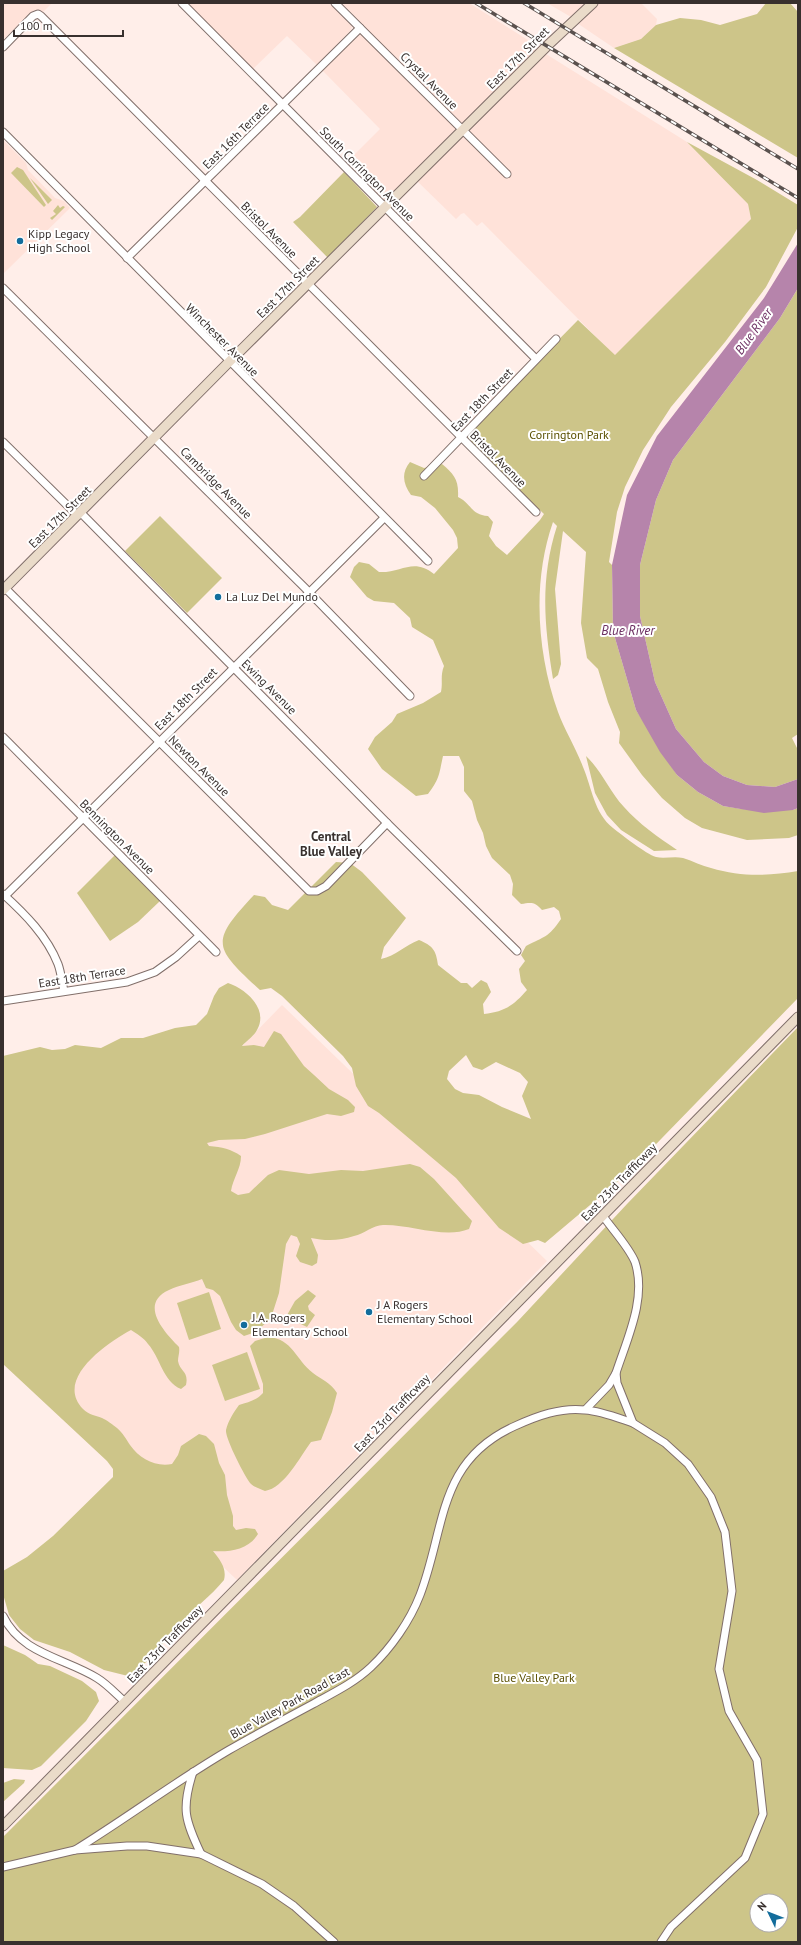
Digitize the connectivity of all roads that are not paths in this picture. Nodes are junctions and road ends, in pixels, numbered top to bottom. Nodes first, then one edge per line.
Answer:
1 (182, 3) edge
2 (336, 3) edge
3 (593, 3) edge
4 (360, 28) junction
5 (3, 47) edge
6 (282, 106) junction
7 (462, 130) junction
8 (3, 132) edge
9 (506, 174) dead end
10 (206, 182) junction
11 (385, 207) junction
12 (127, 258) junction
13 (308, 285) junction
14 (3, 288) edge
15 (556, 339) dead end
16 (536, 359) junction
17 (229, 362) junction
18 (460, 437) junction
19 (155, 438) junction
20 (3, 442) edge
21 (424, 476) dead end
22 (536, 512) dead end
23 (79, 514) junction
24 (384, 518) junction
25 (428, 561) dead end
26 (4, 589) edge
27 (309, 592) junction
28 (234, 667) junction
29 (410, 696) dead end
30 (3, 738) edge
31 (159, 742) junction
32 (83, 818) junction
33 (387, 824) junction
34 (4, 895) edge
35 (199, 936) junction
36 (517, 951) dead end
37 (216, 952) dead end
38 (64, 991) junction
39 (3, 1001) edge
40 (798, 1017) edge
41 (603, 1216) junction
42 (616, 1373) junction
43 (586, 1410) junction
44 (633, 1422) junction
45 (3, 1616) edge
46 (125, 1702) junction
47 (193, 1772) junction
48 (3, 1826) edge
49 (75, 1850) junction
50 (201, 1854) junction
51 (3, 1867) edge
52 (334, 1942) edge
53 (661, 1942) edge

1 - 6 street, South Corrington Avenue
2 - 4 street, Crystal Avenue
3 - 7 main road, East 17th Street
4 - 6 street, East 16th Terrace
4 - 7 street, Crystal Avenue
5 - 10 street, Bristol Avenue
6 - 10 street, East 16th Terrace
6 - 11 street, South Corrington Avenue
7 - 9 street, Crystal Avenue
7 - 11 main road, East 17th Street
8 - 12 street, Winchester Avenue
10 - 12 street, East 16th Terrace
10 - 13 street, Bristol Avenue
11 - 13 main road, East 17th Street
11 - 16 street, South Corrington Avenue
12 - 17 street, Winchester Avenue
13 - 17 main road, East 17th Street
13 - 18 street, Bristol Avenue
14 - 19 street, Cambridge Avenue
15 - 16 street, East 18th Street
16 - 18 street, East 18th Street
17 - 19 main road, East 17th Street
17 - 24 street, Winchester Avenue
18 - 21 street, East 18th Street
18 - 22 street, Bristol Avenue
19 - 23 main road, East 17th Street
19 - 27 street, Cambridge Avenue
20 - 23 street, Ewing Avenue
23 - 26 main road, East 17th Street
23 - 28 street, Ewing Avenue
24 - 25 street, Winchester Avenue
24 - 27 street, East 18th Street
26 - 31 street, Newton Avenue
27 - 28 street, East 18th Street
27 - 29 street, Cambridge Avenue
28 - 31 street, East 18th Street
28 - 33 street, Ewing Avenue
30 - 32 street, Bennington Avenue
31 - 32 street, East 18th Street
31 - 33 street, Newton Avenue
32 - 34 street, East 18th Street
32 - 35 street, Bennington Avenue
33 - 36 street, Ewing Avenue
34 - 38 street
35 - 37 street, Bennington Avenue
35 - 38 street, East 18th Terrace
38 - 39 street, East 18th Terrace
40 - 41 main road, East 23rd Trafficway
41 - 42 street
41 - 46 main road, East 23rd Trafficway
42 - 43 street
42 - 44 street
43 - 44 street, Blue Valley Park Road East
43 - 47 street, Blue Valley Park Road East
44 - 53 street, Blue Valley Park Road East
45 - 46 street
46 - 48 main road, East 23rd Trafficway
47 - 49 street, Blue Valley Park Road East
47 - 50 street
49 - 50 street
49 - 51 street
50 - 52 street

